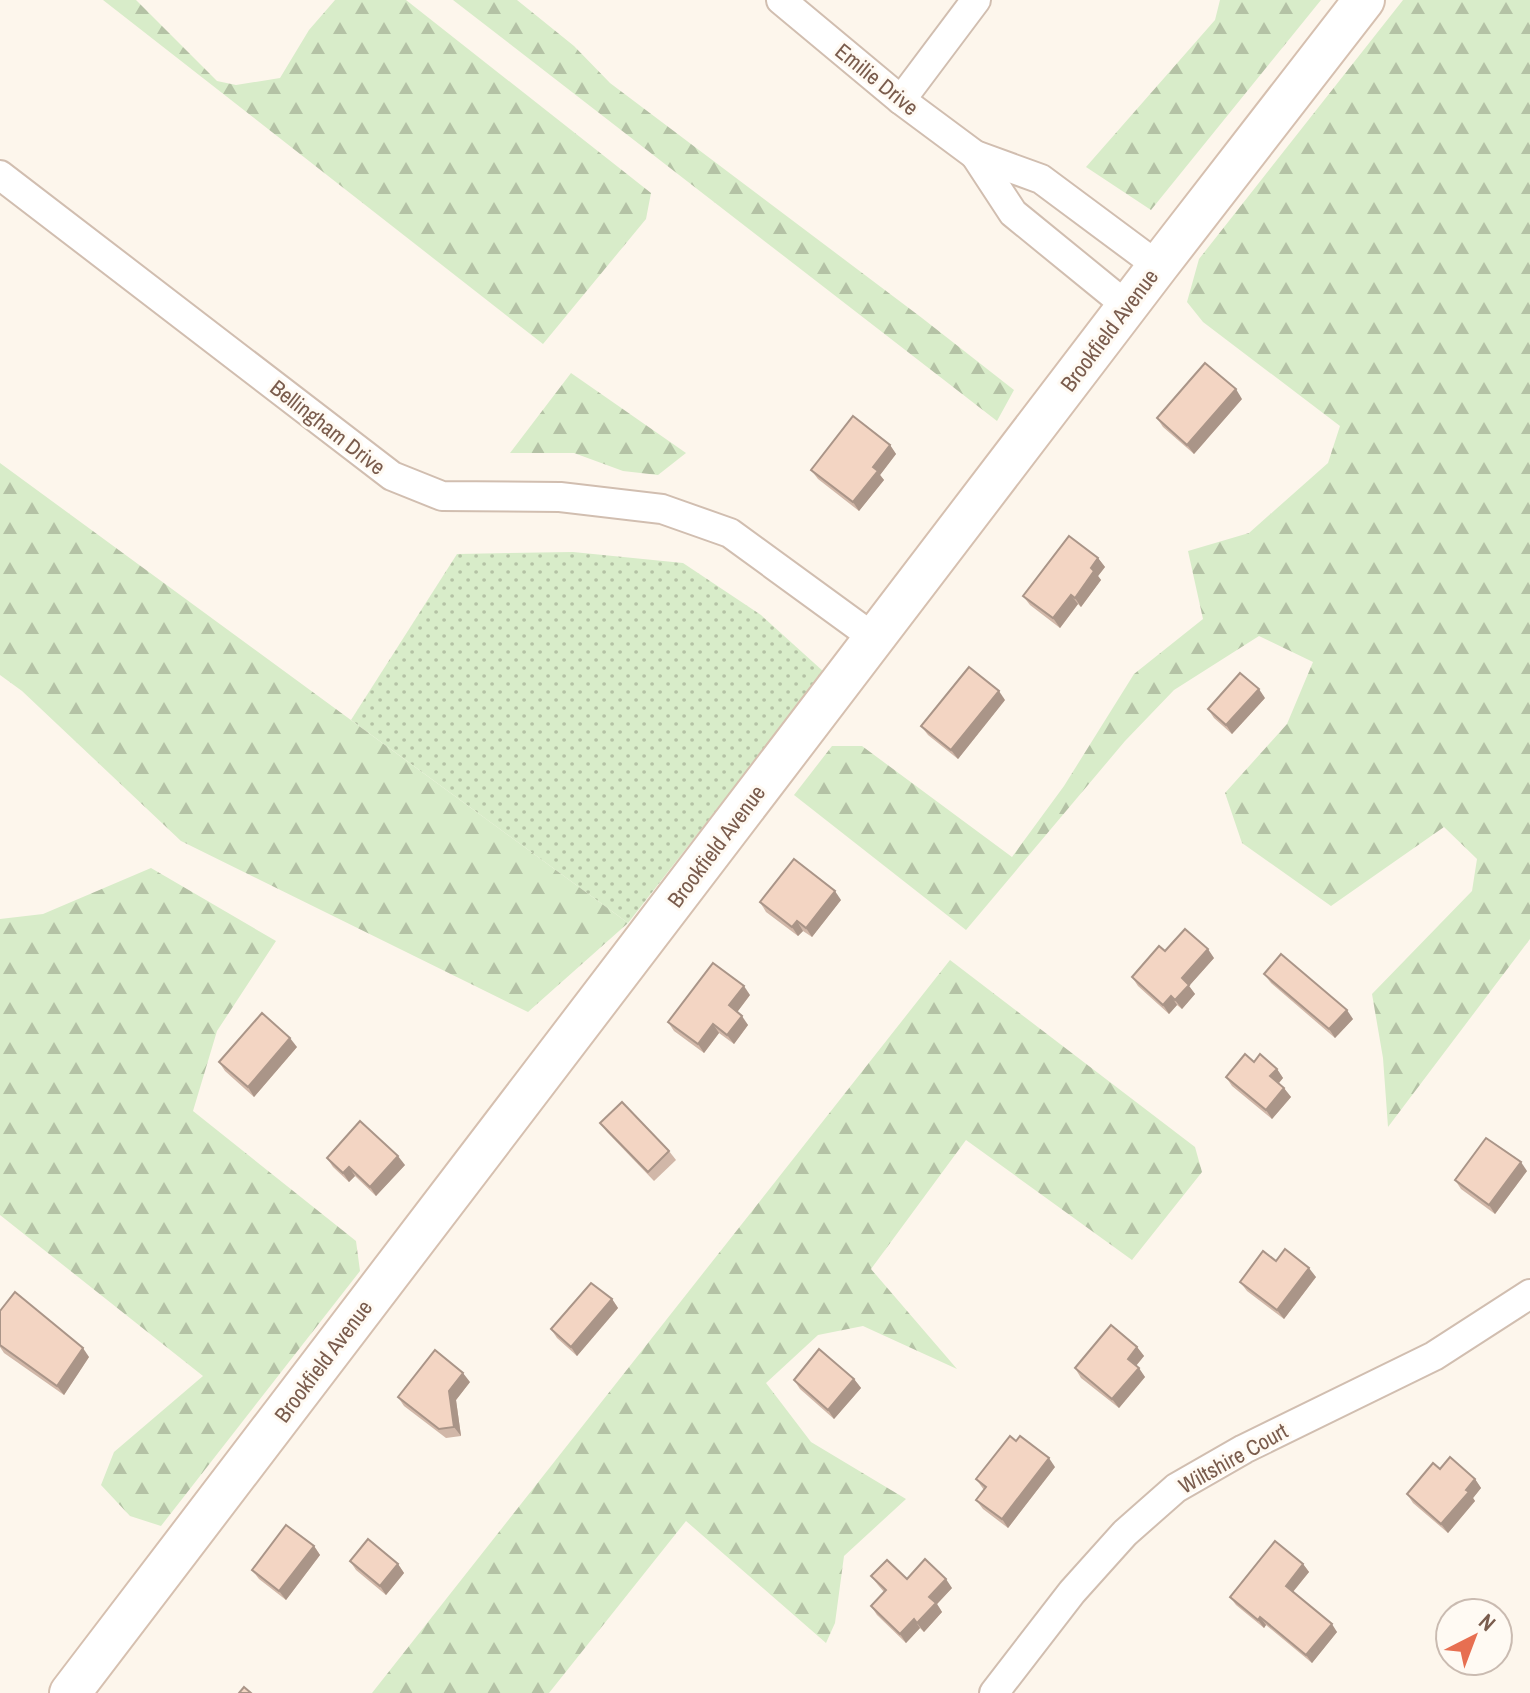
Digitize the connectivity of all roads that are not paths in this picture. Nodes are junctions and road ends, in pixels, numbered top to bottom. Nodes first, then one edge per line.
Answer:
1 (781, 0) edge
2 (976, 0) edge
3 (1364, 0) edge
4 (901, 100) junction
5 (975, 155) junction
6 (0, 175) edge
7 (1056, 190) junction
8 (1028, 226) junction
9 (1158, 266) junction
10 (1127, 306) junction
11 (874, 638) junction
12 (1530, 1294) edge
13 (70, 1693) edge
14 (994, 1693) edge

1 - 4 street, Emilie Drive
2 - 4 street
3 - 9 main road, Brookfield Avenue
4 - 5 street, Emilie Drive
5 - 7 street, Emilie Drive
5 - 8 street, Emilie Drive
6 - 11 street, Bellingham Drive
7 - 8 street
7 - 9 street, Emilie Drive
8 - 10 street, Emilie Drive
9 - 10 main road, Brookfield Avenue
10 - 11 main road, Brookfield Avenue
11 - 13 main road, Brookfield Avenue
12 - 14 street, Wiltshire Court

